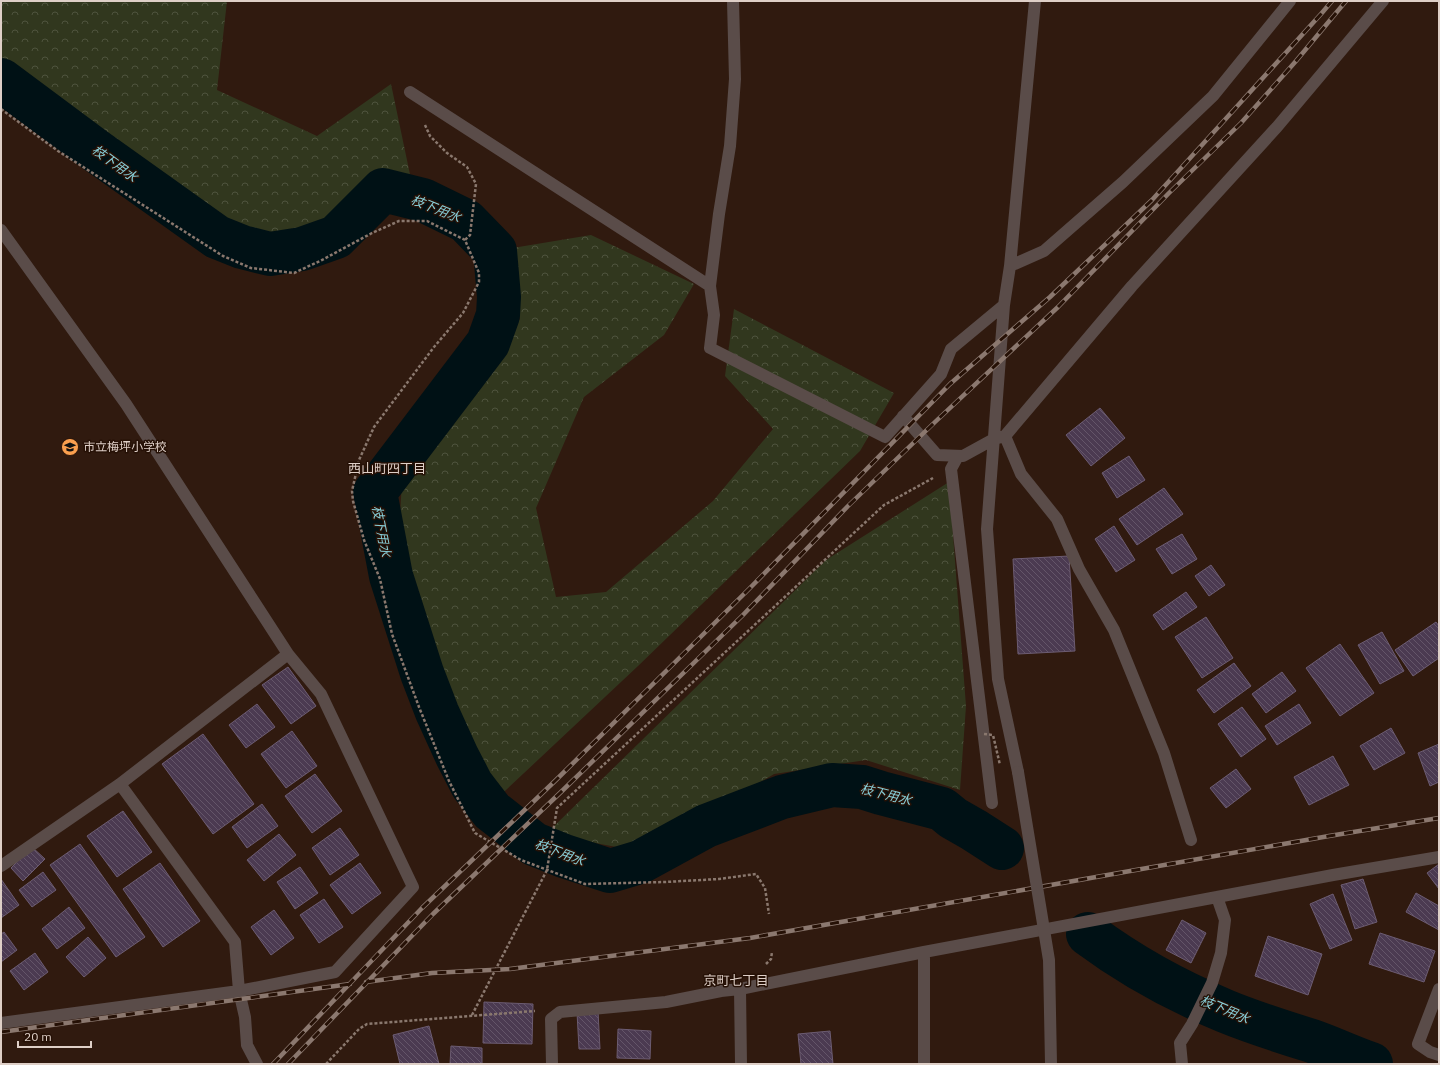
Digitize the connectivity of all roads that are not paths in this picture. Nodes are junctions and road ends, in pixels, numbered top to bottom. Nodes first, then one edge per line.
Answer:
1 (733, 1) edge
2 (1035, 1) edge
3 (1290, 1) edge
4 (1383, 1) edge
5 (410, 92) dead end
6 (1, 230) edge
7 (1010, 266) junction
8 (710, 286) junction
9 (1004, 305) junction
10 (903, 416) junction
11 (1000, 437) junction
12 (958, 456) junction
13 (288, 654) junction
14 (120, 784) junction
15 (992, 803) dead end
16 (1191, 840) dead end
17 (1439, 857) edge
18 (1, 866) edge
19 (1217, 897) junction
20 (924, 952) junction
21 (740, 989) junction
22 (1439, 989) edge
23 (239, 991) junction
24 (1, 1023) edge
25 (1439, 1055) edge
26 (257, 1064) edge
27 (552, 1064) edge
28 (741, 1064) edge
29 (924, 1064) edge
30 (1052, 1064) edge
31 (1182, 1064) edge

1 - 8 street
2 - 7 street
3 - 7 street
4 - 11 street
5 - 8 street
6 - 13 street
7 - 9 street
8 - 10 street
9 - 10 street
9 - 11 street
10 - 12 street
11 - 12 street
11 - 16 street
11 - 30 street, bridge
12 - 15 street
13 - 14 street
13 - 23 street
14 - 18 street
14 - 23 street
17 - 19 street
19 - 20 street
19 - 31 street
20 - 21 street
20 - 29 street
21 - 27 street
21 - 28 street
22 - 25 street
23 - 24 street
23 - 26 street

